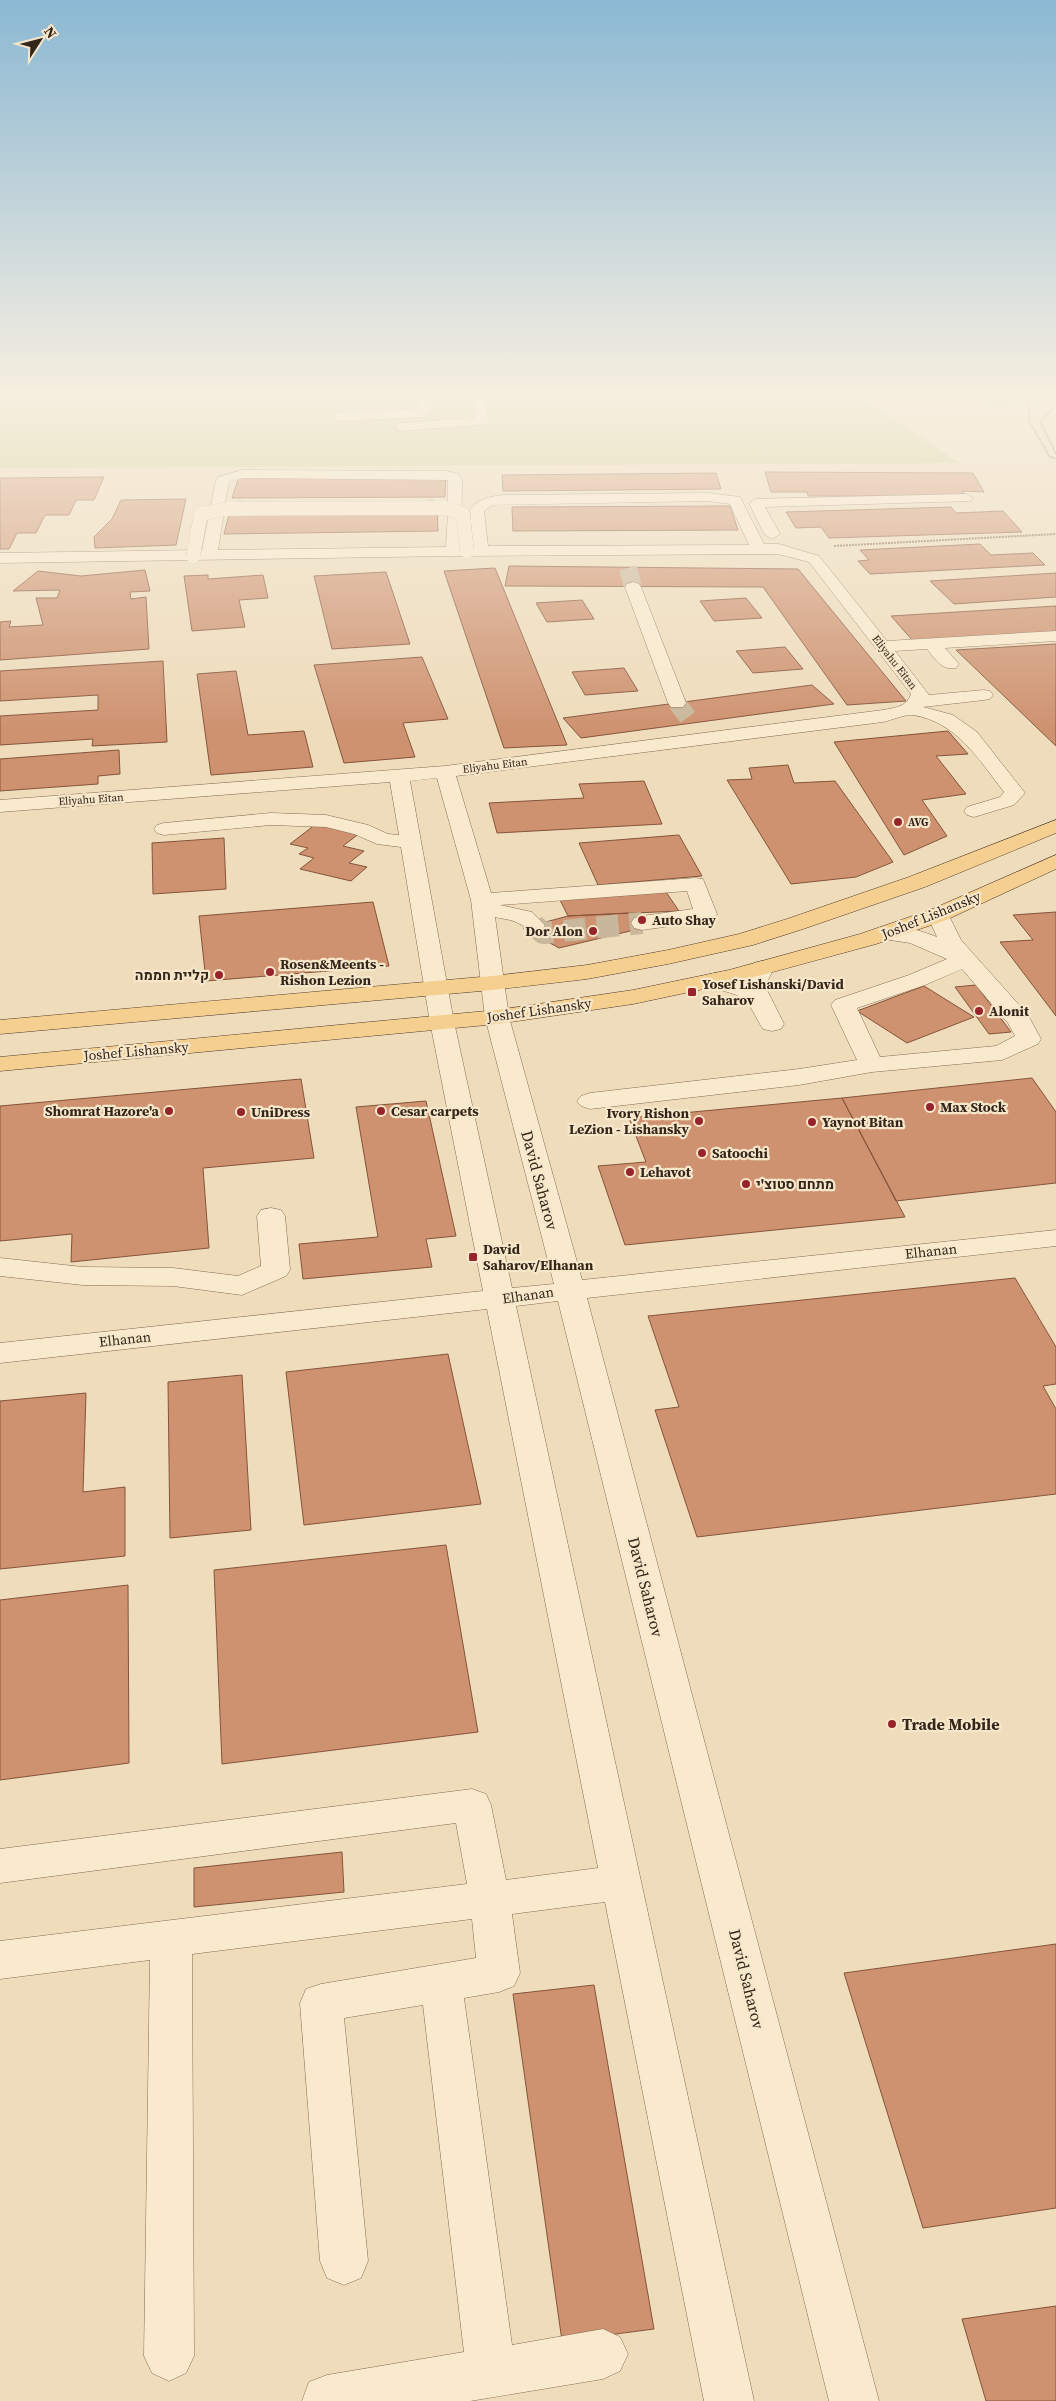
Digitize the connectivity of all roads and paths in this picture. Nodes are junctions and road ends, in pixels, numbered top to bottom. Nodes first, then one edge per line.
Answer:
1 (323, 506) edge
2 (442, 506) edge
3 (455, 506) edge
4 (479, 506) edge
5 (738, 506) edge
6 (758, 506) edge
7 (217, 508) joint
8 (455, 510) junction
9 (1056, 534) edge
10 (434, 535) dead end
11 (231, 539) dead end
12 (464, 547) junction
13 (758, 548) junction
14 (620, 549) junction
15 (779, 549) junction
16 (205, 550) junction
17 (0, 558) edge
18 (30, 558) junction
19 (628, 568) tunnel mouth
20 (8, 575) dead end
21 (633, 587) tunnel mouth
22 (1056, 636) edge
23 (932, 644) junction
24 (883, 646) junction
25 (950, 664) dead end
26 (984, 696) dead end
27 (677, 703) tunnel mouth
28 (915, 705) junction
29 (692, 724) tunnel mouth
30 (705, 738) junction
31 (445, 772) junction
32 (399, 776) junction
33 (346, 796) dead end
34 (268, 802) junction
35 (0, 806) edge
36 (974, 811) dead end
37 (1056, 826) edge
38 (164, 829) dead end
39 (411, 842) junction
40 (1056, 861) edge
41 (482, 904) junction
42 (938, 914) junction
43 (642, 923) tunnel mouth
44 (534, 925) tunnel mouth
45 (885, 933) junction
46 (965, 959) junction
47 (762, 968) junction
48 (715, 980) junction
49 (495, 1000) junction
50 (760, 1002) junction
51 (439, 1005) junction
52 (772, 1024) dead end
53 (0, 1027) edge
54 (0, 1064) edge
55 (872, 1065) junction
56 (590, 1101) dead end
57 (271, 1216) dead end
58 (1056, 1238) edge
59 (0, 1266) edge
60 (242, 1286) junction
61 (570, 1289) junction
62 (498, 1299) junction
63 (250, 1326) junction
64 (0, 1352) edge
65 (0, 1866) edge
66 (620, 1884) junction
67 (490, 1899) junction
68 (171, 1939) junction
69 (0, 1960) edge
70 (441, 1983) junction
71 (344, 2262) dead end
72 (602, 2354) dead end
73 (169, 2356) dead end
74 (491, 2373) junction
75 (723, 2389) edge
76 (327, 2400) edge
77 (854, 2401) edge

1 - 7 street
2 - 8 street
3 - 8 street
4 - 12 street
5 - 13 street
6 - 15 street
7 - 16 street
8 - 12 street
9 - 15 path
10 - 12 street
11 - 16 street
12 - 14 street, Eliyahu Eitan
12 - 16 street, Eliyahu Eitan
12 - 16 street, bridge
13 - 14 street, Eliyahu Eitan
13 - 15 street, Eliyahu Eitan
14 - 19 street
15 - 24 street, Eliyahu Eitan
16 - 18 street, Eliyahu Eitan
17 - 18 street, Eliyahu Eitan
18 - 20 street
21 - 27 street
22 - 23 street
23 - 24 street
23 - 25 street
24 - 28 street, Eliyahu Eitan
26 - 28 street
28 - 30 street, Eliyahu Eitan
28 - 36 street
29 - 30 street
30 - 31 street, Eliyahu Eitan
31 - 32 street, Eliyahu Eitan
31 - 41 street, David Saharov
32 - 34 street, Eliyahu Eitan
32 - 39 street
33 - 34 street
34 - 35 street, Eliyahu Eitan
34 - 38 street
34 - 39 street
37 - 49 main road, Joshef Lishansky
39 - 51 street
40 - 42 main road, Joshef Lishansky
41 - 43 street
41 - 44 street
41 - 49 street, David Saharov
42 - 45 main road, Joshef Lishansky
42 - 46 street
45 - 46 street
45 - 47 main road, Joshef Lishansky
46 - 55 street
46 - 55 street
47 - 48 main road, Joshef Lishansky
47 - 50 street
48 - 49 main road, Joshef Lishansky
48 - 50 street
49 - 51 main road, Joshef Lishansky
49 - 51 main road, Joshef Lishansky
49 - 61 street, David Saharov
50 - 52 street
51 - 53 main road, Joshef Lishansky
51 - 54 main road, Joshef Lishansky
51 - 62 street
55 - 56 street
57 - 60 street
58 - 61 street, Elhanan
59 - 60 street
60 - 63 street
61 - 62 street, Elhanan
61 - 77 street, David Saharov
62 - 63 street, Elhanan
62 - 66 street
63 - 64 street, Elhanan
65 - 67 street
66 - 67 street
66 - 75 street
67 - 68 street
67 - 70 street
68 - 69 street
68 - 73 street
70 - 71 street
70 - 74 street
72 - 74 street
74 - 76 street

